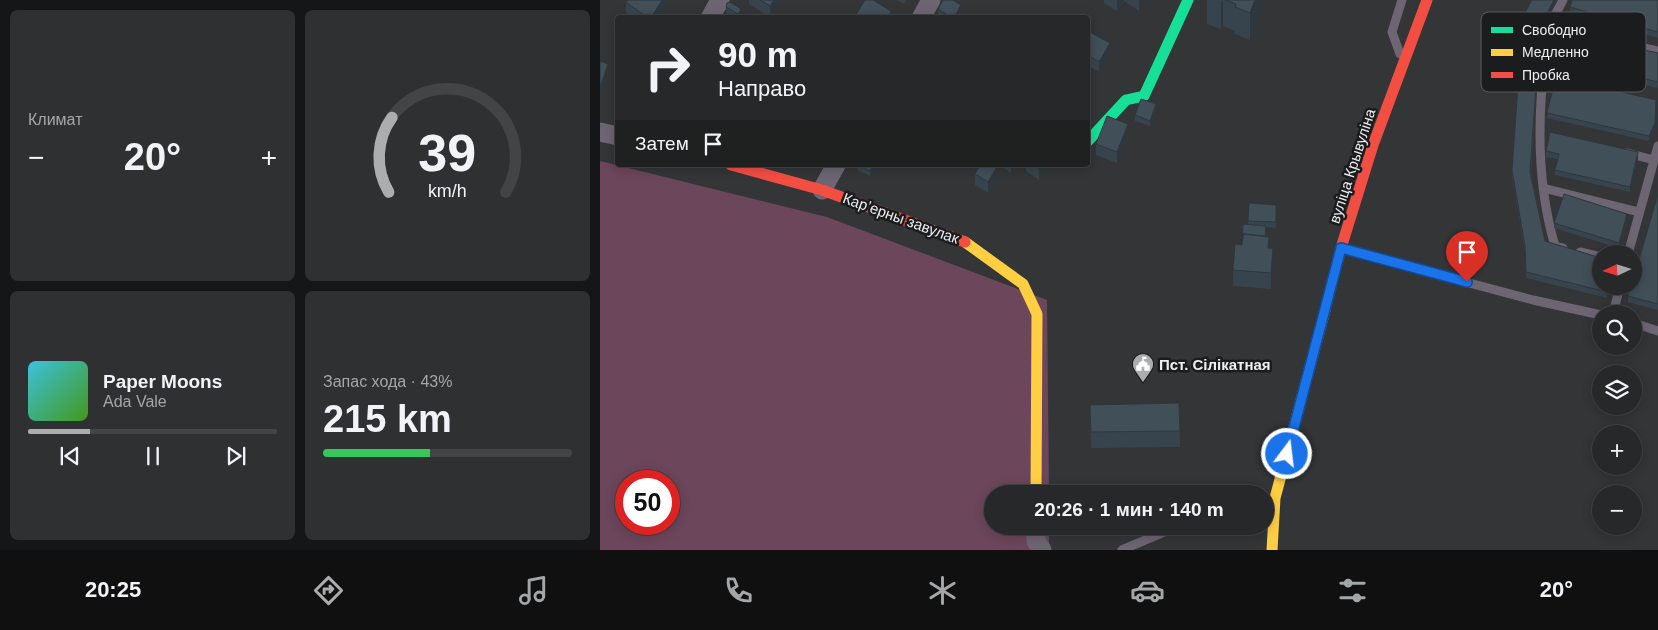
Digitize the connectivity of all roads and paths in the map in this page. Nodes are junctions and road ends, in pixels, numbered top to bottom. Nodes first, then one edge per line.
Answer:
1 (720, 0) edge
2 (932, 0) edge
3 (1188, 0) edge
4 (1402, 0) edge
5 (1427, 0) edge
6 (1563, 0) edge
7 (1557, 12) edge
8 (712, 15) edge
9 (923, 15) edge
10 (1403, 64) junction
11 (1542, 92) edge
12 (1539, 131) junction
13 (600, 132) edge
14 (1549, 133) edge
15 (615, 135) edge
16 (1090, 140) edge
17 (1658, 146) edge
18 (1616, 150) edge
19 (1654, 160) junction
20 (738, 167) edge
21 (835, 167) edge
22 (1542, 188) junction
23 (822, 190) junction
24 (1639, 212) junction
25 (1630, 245) edge
26 (1341, 248) junction
27 (1592, 255) edge
28 (1592, 313) edge
29 (1642, 326) edge
30 (1658, 331) edge
31 (1036, 485) edge
32 (1274, 485) edge
33 (1036, 535) edge
34 (1157, 535) edge
35 (1271, 535) edge
36 (1042, 550) edge
37 (1122, 550) edge
38 (1272, 550) edge

1 - 8 street
2 - 9 street
3 - 16 street
4 - 10 lane
5 - 10 street, вуліца Крывуліна
6 - 7 lane
10 - 26 street, вуліца Крывуліна
11 - 12 lane
12 - 14 lane
12 - 22 lane
13 - 15 street
17 - 19 lane
18 - 19 lane
19 - 24 lane
20 - 23 street
21 - 23 street, Карʼерны завулак
22 - 24 lane
22 - 27 lane
23 - 31 street, Карʼерны завулак
24 - 25 lane
26 - 28 lane
26 - 32 street, вуліца Крывуліна
29 - 30 lane
33 - 36 street
34 - 37 lane
35 - 38 street, вуліца Крывуліна

